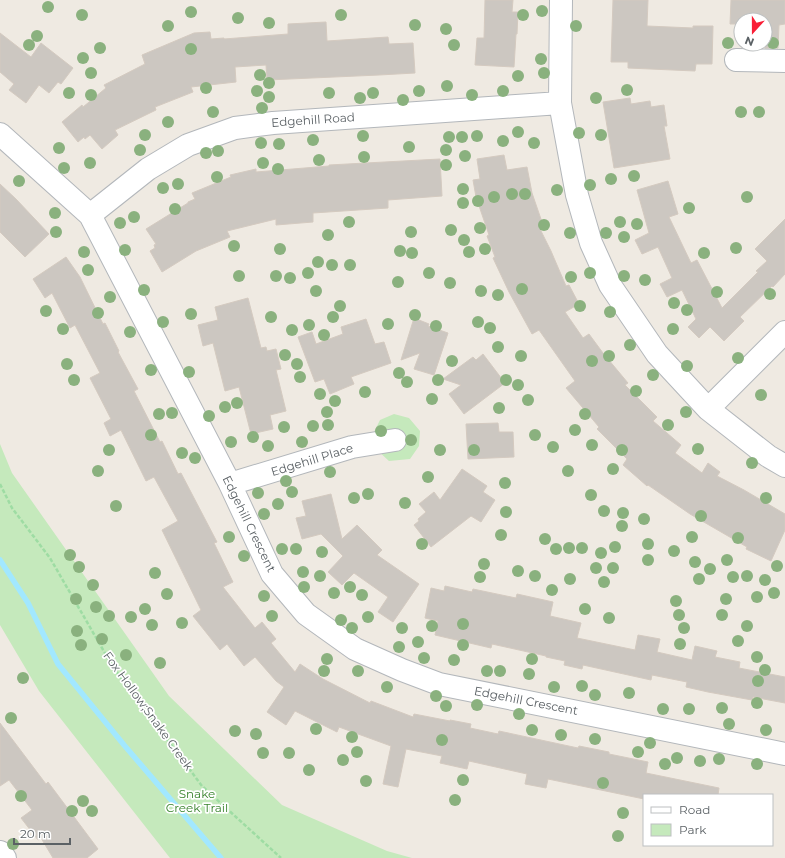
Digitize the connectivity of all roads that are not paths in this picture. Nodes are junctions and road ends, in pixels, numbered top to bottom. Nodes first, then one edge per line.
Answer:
1 (561, 0) edge
2 (736, 60) dead end
3 (785, 61) edge
4 (560, 103) junction
5 (0, 134) edge
6 (90, 215) junction
7 (785, 332) edge
8 (708, 409) junction
9 (395, 440) dead end
10 (785, 466) edge
11 (230, 484) junction
12 (785, 754) edge
13 (0, 852) edge
14 (5, 858) edge

1 - 4 street
2 - 3 street
4 - 6 street, Edgehill Road
4 - 8 street
5 - 6 street, Edgehill Crescent
6 - 11 street, Edgehill Crescent
7 - 8 street
8 - 10 street
9 - 11 street, Edgehill Place
11 - 12 street, Edgehill Crescent
13 - 14 street

